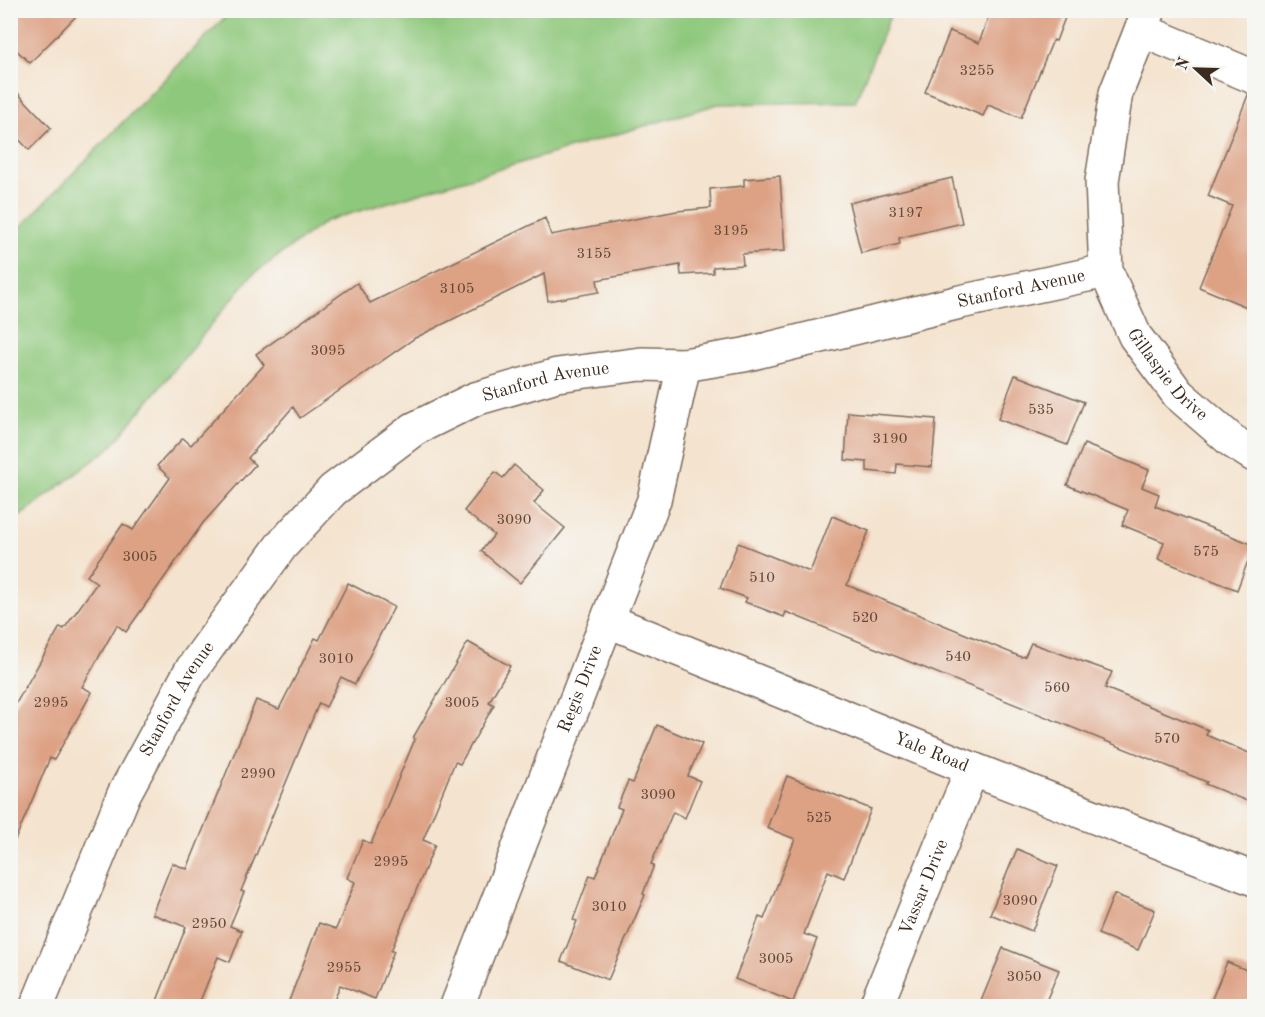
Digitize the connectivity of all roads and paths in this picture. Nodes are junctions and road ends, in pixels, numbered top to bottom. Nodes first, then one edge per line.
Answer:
1 (1145, 20) edge
2 (1254, 77) edge
3 (1106, 271) junction
4 (684, 365) junction
5 (1254, 455) edge
6 (609, 621) junction
7 (972, 769) junction
8 (1254, 879) edge
9 (37, 1006) edge
10 (457, 1006) edge
11 (876, 1006) edge

1 - 2 street
1 - 3 street, Stanford Avenue
3 - 4 street, Stanford Avenue
3 - 5 street, Gillaspie Drive
4 - 6 street, Regis Drive
4 - 9 street, Stanford Avenue
6 - 7 street, Yale Road
6 - 10 street, Regis Drive
7 - 8 street, Yale Road
7 - 11 street, Vassar Drive

